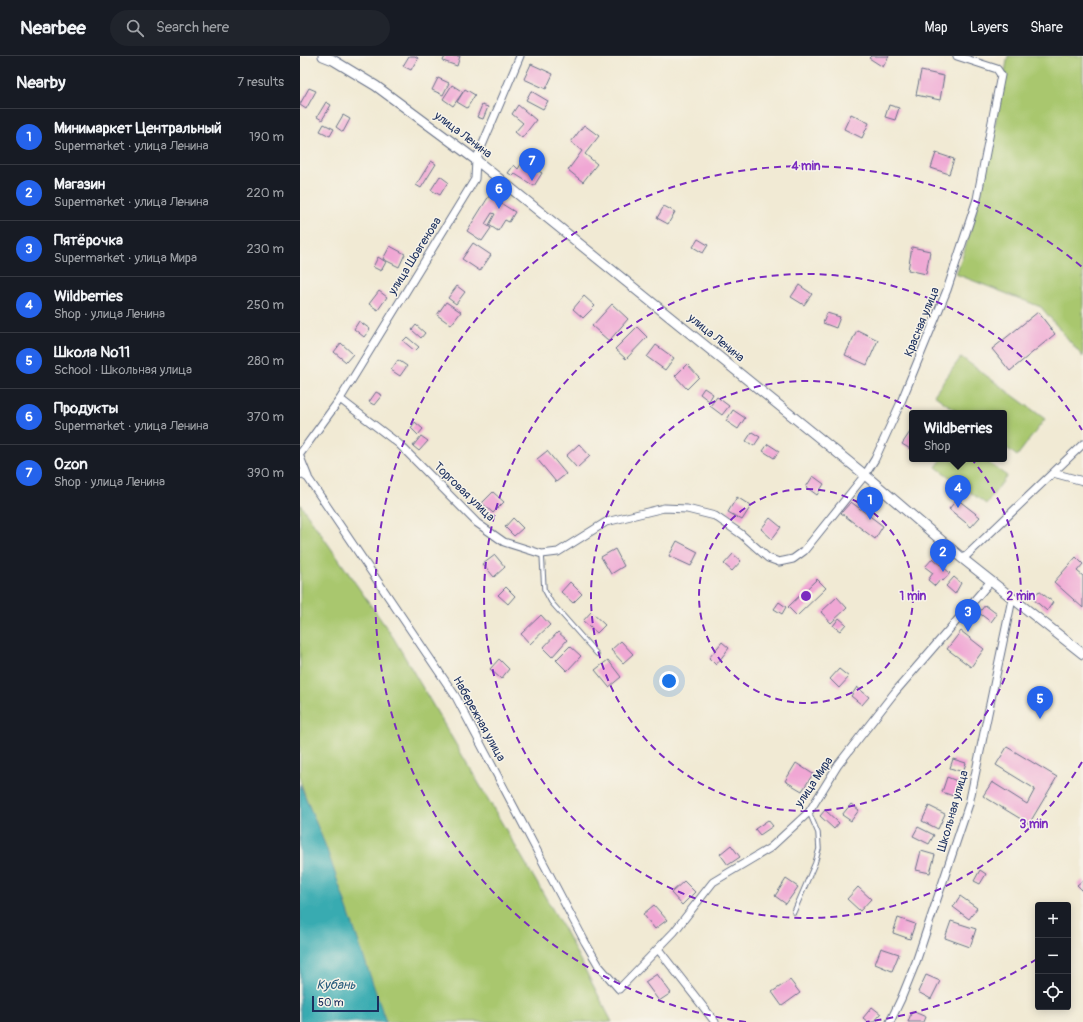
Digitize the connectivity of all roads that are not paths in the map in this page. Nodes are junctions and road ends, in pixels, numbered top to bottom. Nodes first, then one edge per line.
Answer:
1 (323, 56) edge
2 (520, 56) edge
3 (957, 56) edge
4 (476, 160) junction
5 (340, 399) junction
6 (1083, 444) edge
7 (300, 456) edge
8 (300, 472) edge
9 (1053, 473) junction
10 (865, 475) junction
11 (308, 478) junction
12 (1083, 481) edge
13 (804, 551) joint
14 (542, 554) junction
15 (963, 559) junction
16 (991, 581) junction
17 (1012, 599) junction
18 (597, 654) dead end
19 (1083, 654) edge
20 (809, 812) junction
21 (794, 912) dead end
22 (658, 949) junction
23 (619, 990) joint
24 (715, 1022) edge
25 (890, 1022) edge

1 - 4 street, улица Ленина
2 - 4 street, улица Шовгенова
3 - 10 street, Красная улица
4 - 5 street, улица Шовгенова
4 - 10 street, улица Ленина
5 - 7 street, улица Шовгенова
5 - 14 street, Торговая улица
6 - 9 street
7 - 11 street
8 - 11 street, Набережная улица
9 - 12 street
9 - 15 street
10 - 13 street, Красная улица
10 - 15 street, улица Ленина
11 - 23 street, Набережная улица
13 - 14 street, Торговая улица
14 - 18 lane
15 - 16 street, улица Ленина
16 - 17 street, улица Ленина
16 - 20 street, улица Мира
17 - 19 street, улица Ленина
17 - 25 street, Школьная улица
20 - 21 lane
20 - 22 street, улица Мира
22 - 23 street, улица Мира
22 - 24 street

